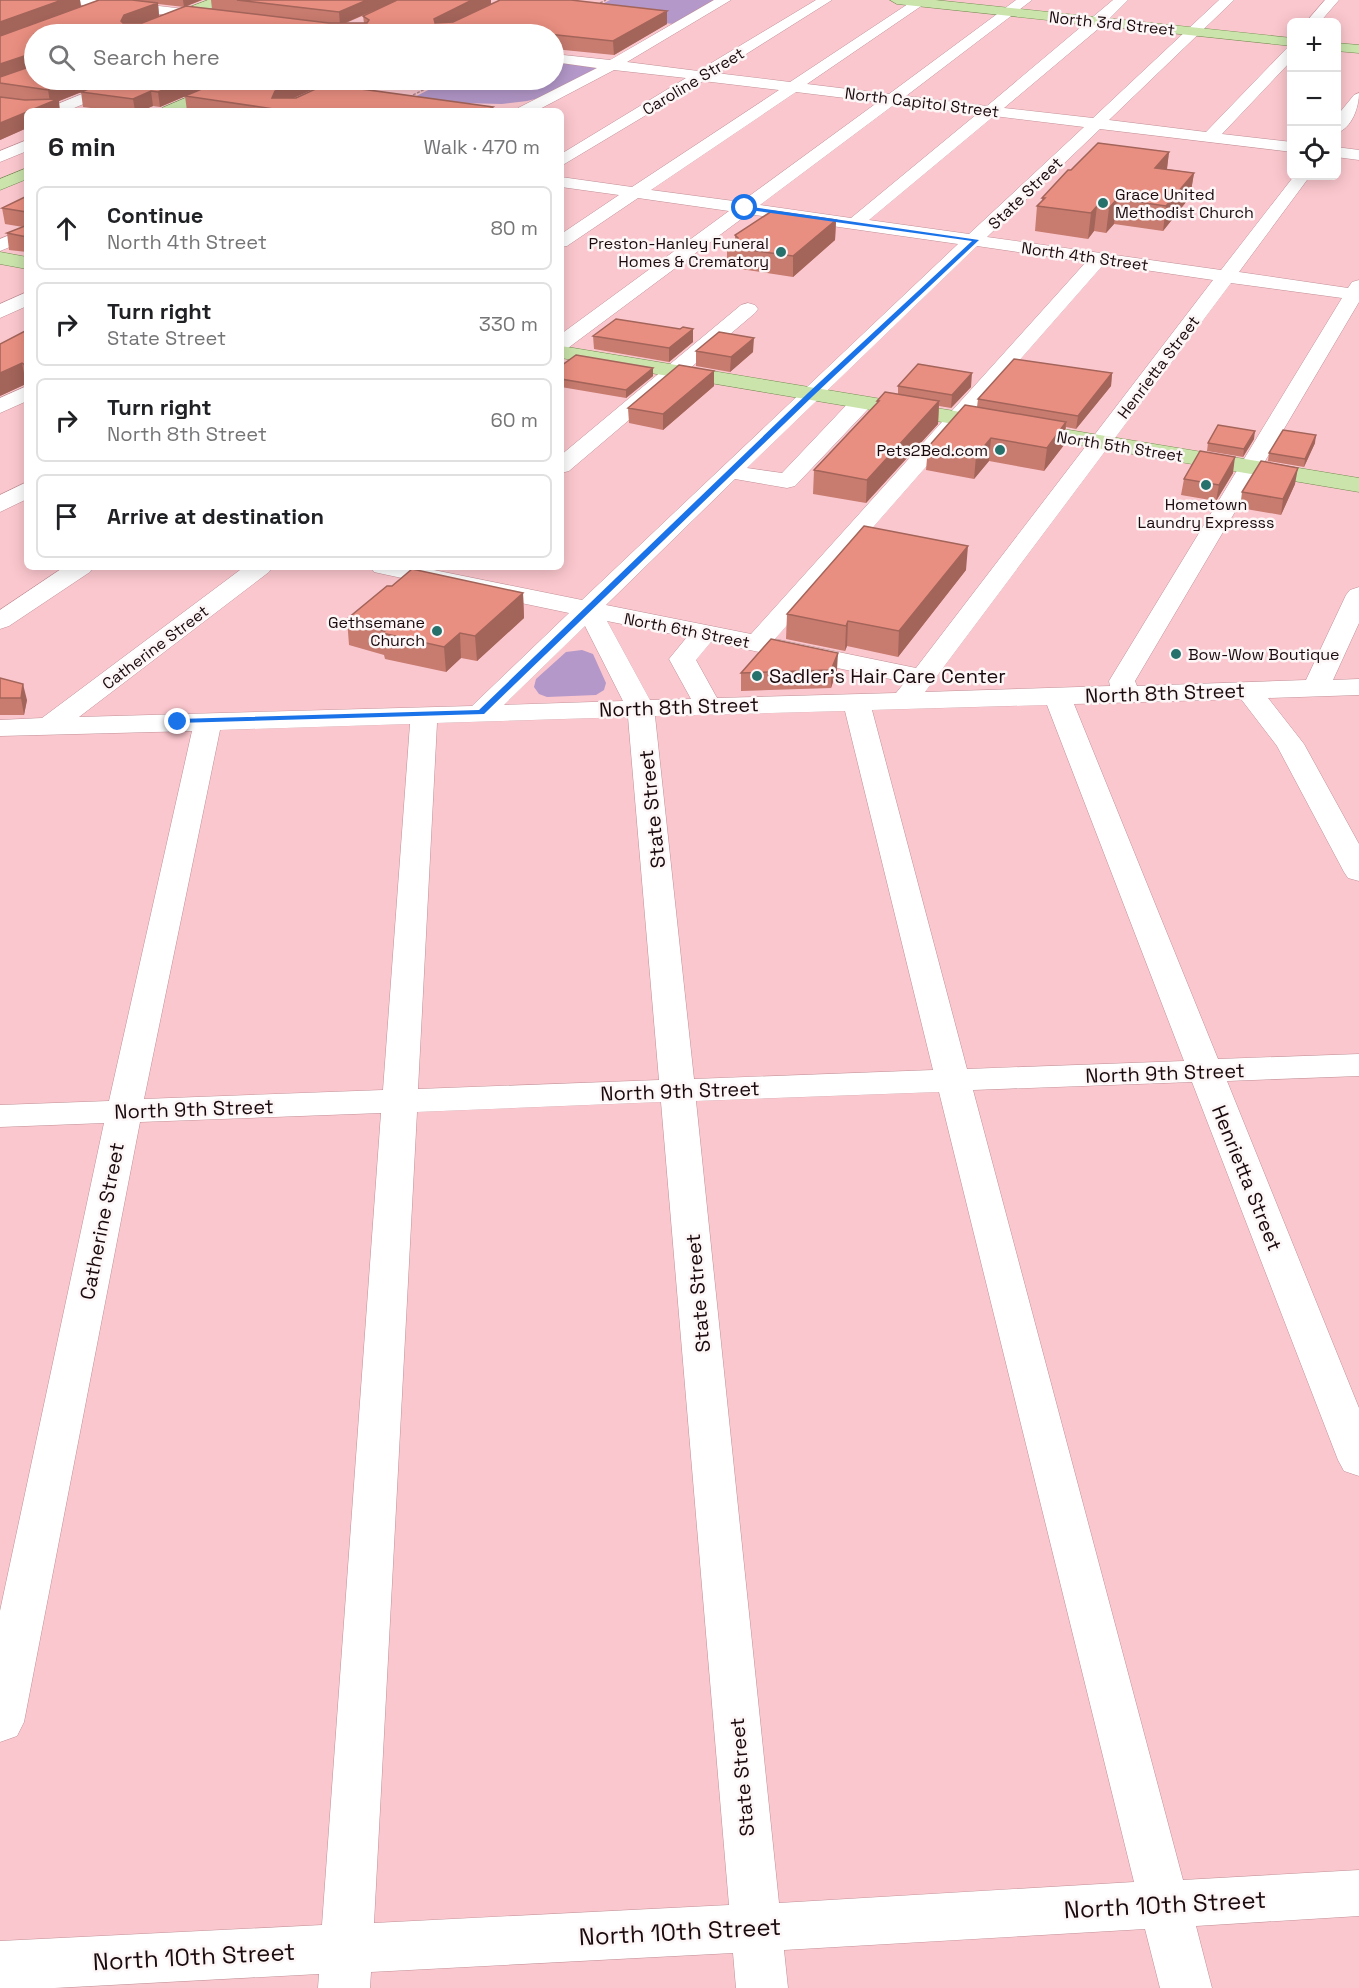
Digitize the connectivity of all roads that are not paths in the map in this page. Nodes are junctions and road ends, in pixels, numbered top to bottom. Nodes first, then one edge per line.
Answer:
1 (74, 0) edge
2 (220, 0) edge
3 (724, 0) edge
4 (825, 0) edge
5 (897, 0) edge
6 (1025, 0) edge
7 (1121, 0) edge
8 (1227, 0) edge
9 (1332, 0) edge
10 (921, 1) edge
11 (112, 2) edge
12 (1009, 12) junction
13 (188, 13) junction
14 (74, 16) edge
15 (231, 18) edge
16 (1316, 18) edge
17 (1099, 21) junction
18 (159, 24) edge
19 (1195, 32) junction
20 (1287, 41) edge
21 (1341, 47) edge
22 (1359, 49) edge
23 (1287, 56) edge
24 (564, 59) edge
25 (611, 64) junction
26 (702, 76) junction
27 (795, 87) junction
28 (101, 90) edge
29 (215, 90) edge
30 (1359, 98) edge
31 (892, 99) junction
32 (53, 108) edge
33 (175, 108) edge
34 (530, 108) edge
35 (990, 111) junction
36 (1098, 124) junction
37 (1338, 126) edge
38 (1210, 137) junction
39 (24, 146) edge
40 (1287, 146) edge
41 (1341, 153) edge
42 (1359, 155) edge
43 (0, 157) edge
44 (564, 159) edge
45 (24, 174) edge
46 (1299, 180) edge
47 (564, 182) edge
48 (0, 185) edge
49 (637, 192) junction
50 (745, 208) junction
51 (855, 223) junction
52 (24, 234) edge
53 (564, 240) edge
54 (976, 240) junction
55 (0, 246) edge
56 (0, 258) edge
57 (1100, 258) junction
58 (24, 262) edge
59 (1227, 276) junction
60 (1357, 291) edge
61 (24, 300) edge
62 (748, 309) dead end
63 (0, 312) edge
64 (564, 342) edge
65 (564, 353) edge
66 (674, 371) junction
67 (24, 394) edge
68 (810, 394) junction
69 (861, 403) junction
70 (0, 407) edge
71 (958, 419) junction
72 (1100, 443) junction
73 (564, 463) edge
74 (1249, 468) junction
75 (731, 472) junction
76 (1359, 485) edge
77 (19, 491) edge
78 (0, 505) edge
79 (76, 570) edge
80 (256, 570) edge
81 (414, 570) edge
82 (434, 572) edge
83 (1359, 595) edge
84 (589, 610) junction
85 (0, 621) edge
86 (705, 633) junction
87 (757, 644) junction
88 (921, 677) junction
89 (1359, 687) edge
90 (1316, 688) junction
91 (1248, 690) junction
92 (1125, 694) junction
93 (1057, 696) junction
94 (905, 700) junction
95 (856, 702) junction
96 (708, 706) junction
97 (640, 708) junction
98 (481, 712) junction
99 (424, 714) junction
100 (208, 720) junction
101 (50, 726) junction
102 (0, 728) edge
103 (1359, 872) edge
104 (1359, 1065) edge
105 (1204, 1072) junction
106 (952, 1081) junction
107 (680, 1091) junction
108 (399, 1101) junction
109 (124, 1111) junction
110 (0, 1116) edge
111 (1359, 1460) edge
112 (0, 1722) edge
113 (1359, 1893) edge
114 (1165, 1905) junction
115 (756, 1928) junction
116 (0, 1966) edge
117 (345, 1969) edge
118 (762, 1988) edge
119 (1186, 1988) edge

1 - 11 street
2 - 13 main road
3 - 25 street
4 - 26 street, Caroline Street
5 - 10 main road, North 3rd Street
6 - 12 street
7 - 17 street
8 - 19 street, State Street
9 - 16 street
10 - 12 main road, North 3rd Street
10 - 27 street
11 - 13 street
11 - 14 street
12 - 17 main road, North 3rd Street
12 - 31 street
13 - 15 street
13 - 18 main road
17 - 19 main road, North 3rd Street
17 - 35 street
19 - 20 main road, North 3rd Street
19 - 36 street, State Street
21 - 22 main road
23 - 38 street
24 - 25 street, North Capitol Street
25 - 26 street, North Capitol Street
25 - 34 street
26 - 27 street, North Capitol Street
26 - 44 street, Caroline Street
27 - 31 street, North Capitol Street
27 - 49 street
28 - 32 street
29 - 33 main road
30 - 37 street
31 - 35 street, North Capitol Street
31 - 50 street
35 - 36 street, North Capitol Street
35 - 51 street
36 - 38 street, North Capitol Street
36 - 54 street, State Street
38 - 40 street, North Capitol Street
39 - 43 street
41 - 42 street
45 - 48 main road
46 - 59 street, Henrietta Street
47 - 49 street, North 4th Street
49 - 50 street, North 4th Street
49 - 53 street
50 - 51 street, North 4th Street
50 - 64 street
51 - 54 street, North 4th Street
52 - 55 street
54 - 57 street, North 4th Street
54 - 68 street, State Street
56 - 58 main road
57 - 59 street, North 4th Street
57 - 71 street
59 - 60 street, North 4th Street
59 - 72 street, Henrietta Street
60 - 74 street
61 - 63 street
62 - 66 street
65 - 66 main road, North 5th Street
66 - 68 main road, North 5th Street
66 - 73 street
67 - 70 street
68 - 69 main road, North 5th Street
68 - 75 street, State Street
69 - 71 main road, North 5th Street
69 - 75 street
71 - 72 main road, North 5th Street
71 - 87 street
72 - 74 main road, North 5th Street
72 - 88 street, Henrietta Street
74 - 76 main road, North 5th Street
74 - 92 street
75 - 84 street, State Street
77 - 78 street
79 - 85 street
80 - 101 street, Catherine Street
81 - 82 street, North 6th Street
82 - 84 street, North 6th Street
83 - 90 street
84 - 86 street, North 6th Street
84 - 97 street, State Street
84 - 98 street, State Street
86 - 87 street, North 6th Street
86 - 96 street
87 - 88 street, North 6th Street
88 - 94 street, Henrietta Street
89 - 90 street, North 8th Street
90 - 91 street, North 8th Street
91 - 92 street, North 8th Street
91 - 103 street
92 - 93 street, North 8th Street
93 - 94 street, North 8th Street
93 - 105 street, Henrietta Street
94 - 95 street, North 8th Street
95 - 96 street, North 8th Street
95 - 106 street
96 - 97 street, North 8th Street
97 - 98 street, North 8th Street
97 - 107 street, State Street
98 - 99 street, North 8th Street
99 - 100 street, North 8th Street
99 - 108 street
100 - 101 street, North 8th Street
100 - 109 street, Catherine Street
101 - 102 street, North 8th Street
104 - 105 street, North 9th Street
105 - 106 street, North 9th Street
105 - 111 street, Henrietta Street
106 - 107 street, North 9th Street
106 - 114 street
107 - 108 street, North 9th Street
107 - 115 street, State Street
108 - 109 street, North 9th Street
108 - 117 street
109 - 110 street, North 9th Street
109 - 112 street, Catherine Street
113 - 114 street, North 10th Street
114 - 115 street, North 10th Street
114 - 119 street
115 - 117 street, North 10th Street
115 - 118 street, State Street
116 - 117 street, North 10th Street

